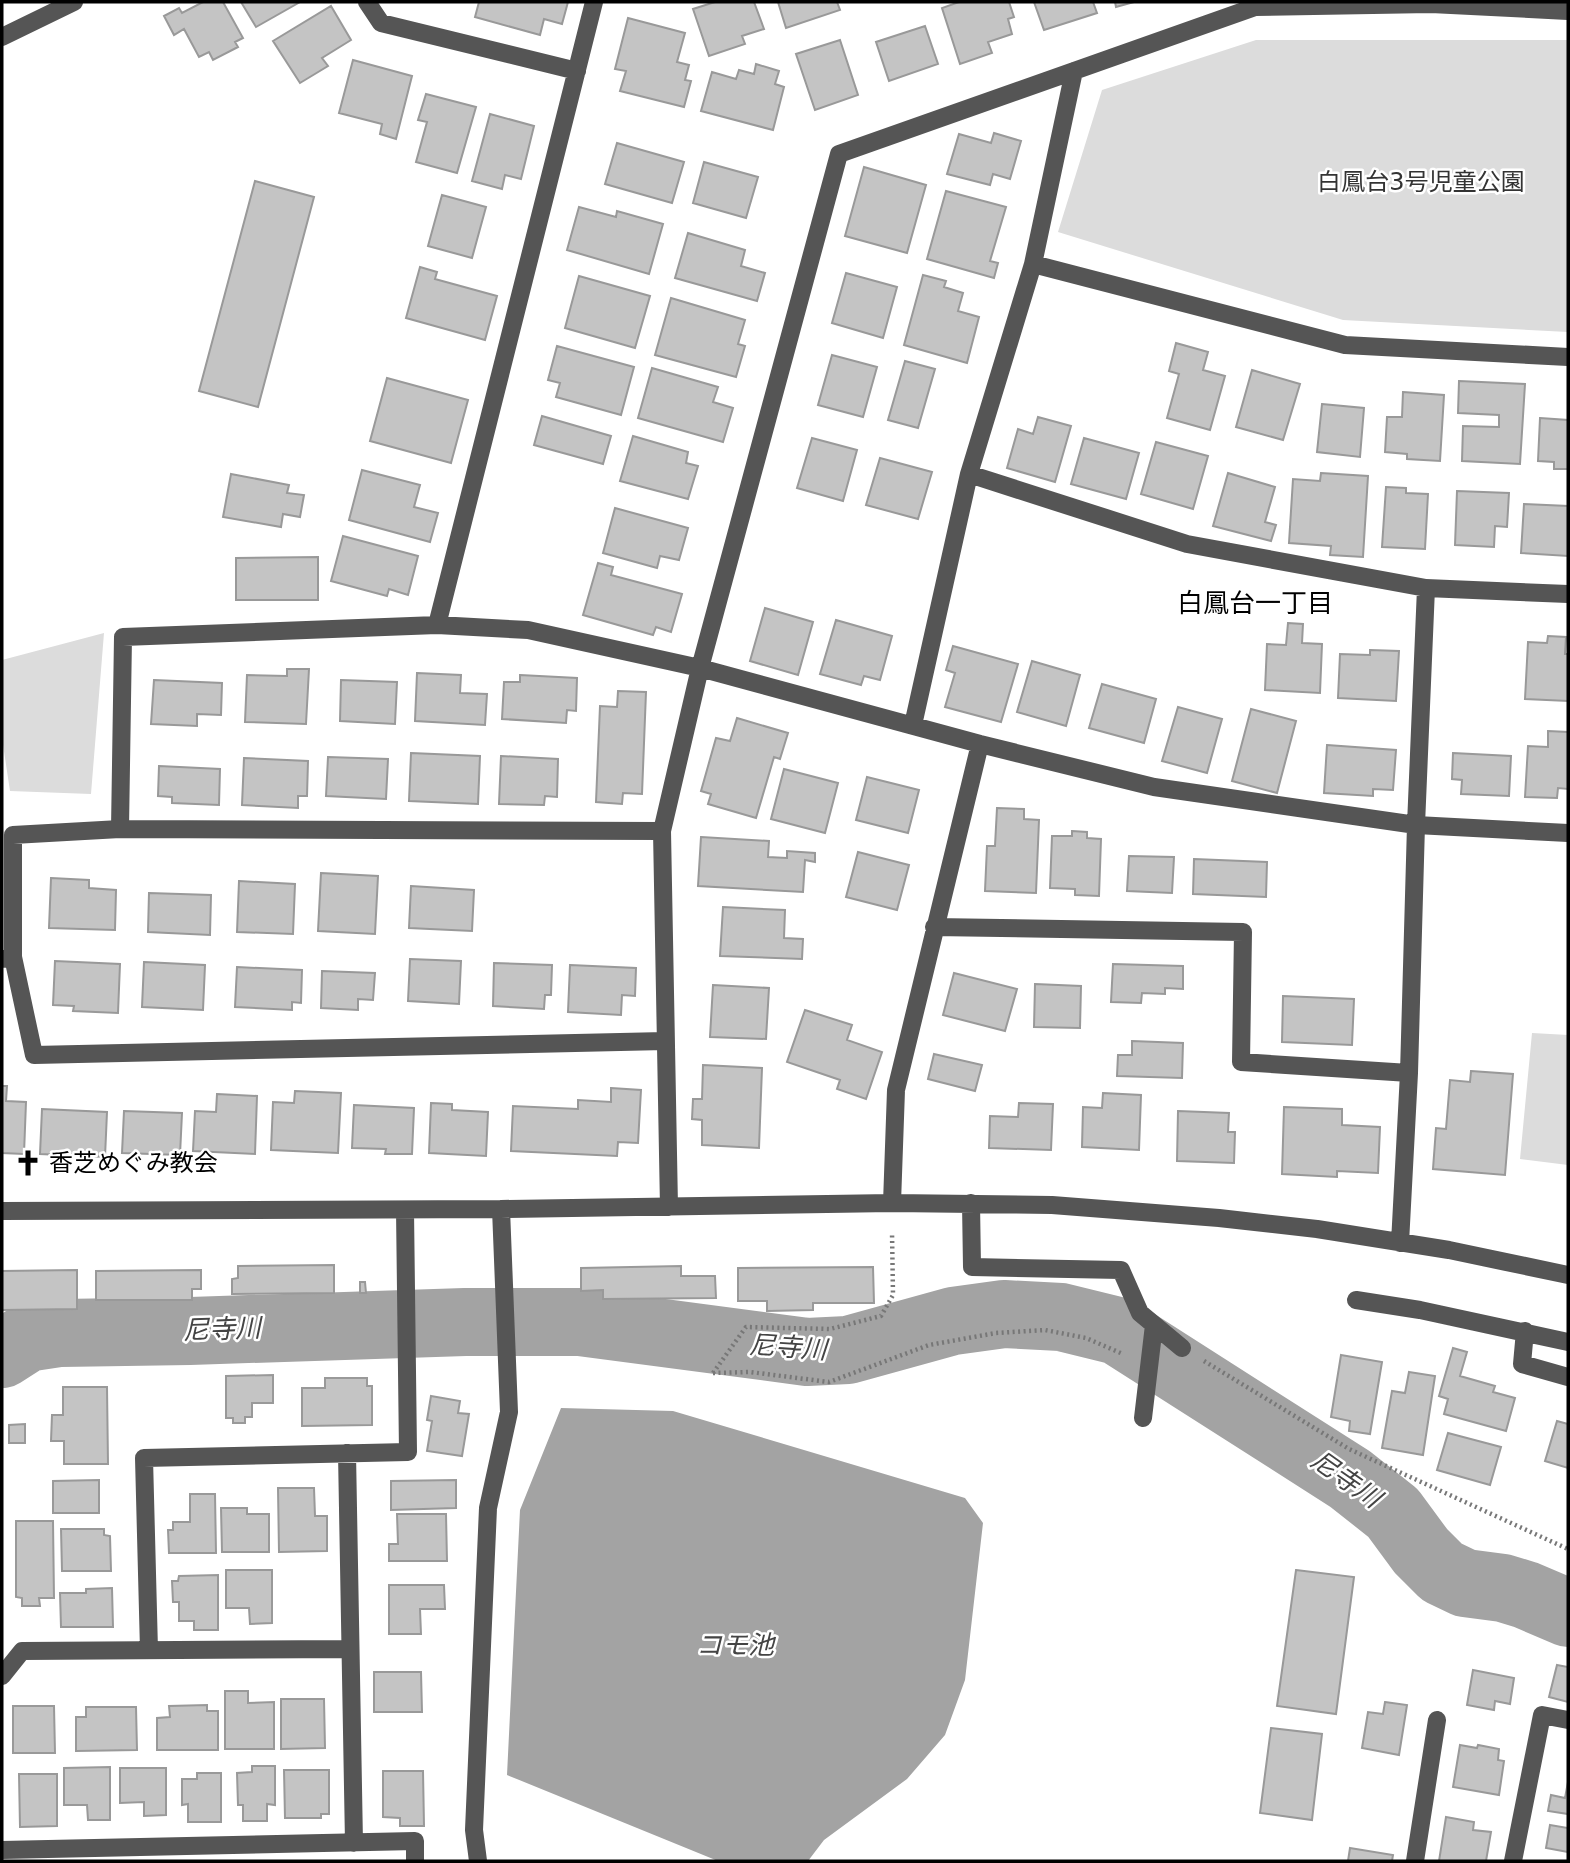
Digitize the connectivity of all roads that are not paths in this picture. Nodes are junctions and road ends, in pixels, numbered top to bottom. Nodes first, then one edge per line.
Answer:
1 (74, 2) edge
2 (367, 2) edge
3 (594, 2) edge
4 (1431, 3) edge
5 (1568, 11) edge
6 (2, 37) edge
7 (577, 71) junction
8 (1074, 71) junction
9 (1033, 264) junction
10 (1568, 357) edge
11 (969, 474) junction
12 (1426, 588) junction
13 (1568, 594) edge
14 (438, 625) junction
15 (700, 668) junction
16 (913, 725) junction
17 (980, 744) junction
18 (1416, 825) junction
19 (120, 829) junction
20 (662, 831) junction
21 (1568, 833) edge
22 (934, 927) junction
23 (8, 958) edge
24 (665, 1041) junction
25 (1409, 1073) junction
26 (892, 1203) junction
27 (971, 1203) junction
28 (669, 1207) junction
29 (502, 1209) junction
30 (2, 1210) edge
31 (405, 1210) junction
32 (1401, 1243) junction
33 (1568, 1275) edge
34 (1356, 1300) dead end
35 (1154, 1325) junction
36 (1525, 1331) junction
37 (1568, 1342) edge
38 (1182, 1348) road end
39 (1568, 1377) edge
40 (1143, 1418) dead end
41 (347, 1453) junction
42 (351, 1649) junction
43 (149, 1650) junction
44 (2, 1675) edge
45 (1437, 1720) dead end
46 (1568, 1720) edge
47 (354, 1843) junction
48 (2, 1850) edge
49 (415, 1861) edge
50 (478, 1861) edge
51 (1415, 1861) edge
52 (1513, 1861) edge

1 - 6 street
2 - 7 street
3 - 7 street
4 - 5 street
4 - 8 street
7 - 14 street
8 - 9 street
8 - 15 street
9 - 10 street
9 - 11 street
11 - 12 street
11 - 16 street
12 - 13 street
12 - 18 street
14 - 15 street
14 - 19 street
15 - 16 street
15 - 20 street
16 - 17 street
17 - 18 street
17 - 22 street
18 - 21 street
18 - 25 street
19 - 20 street
19 - 23 street
20 - 24 street
22 - 25 street
22 - 26 street
23 - 24 street
24 - 28 street
25 - 32 street
26 - 27 street
26 - 28 street
27 - 32 street
27 - 35 street
28 - 29 street
29 - 31 street
29 - 50 street
30 - 31 street
31 - 41 street
32 - 33 street
34 - 36 street
35 - 38 street
35 - 40 street
36 - 37 street
36 - 39 street
41 - 42 street
41 - 43 street
42 - 43 street
42 - 47 street
43 - 44 street
45 - 51 street
46 - 52 street
47 - 48 street
47 - 49 street

